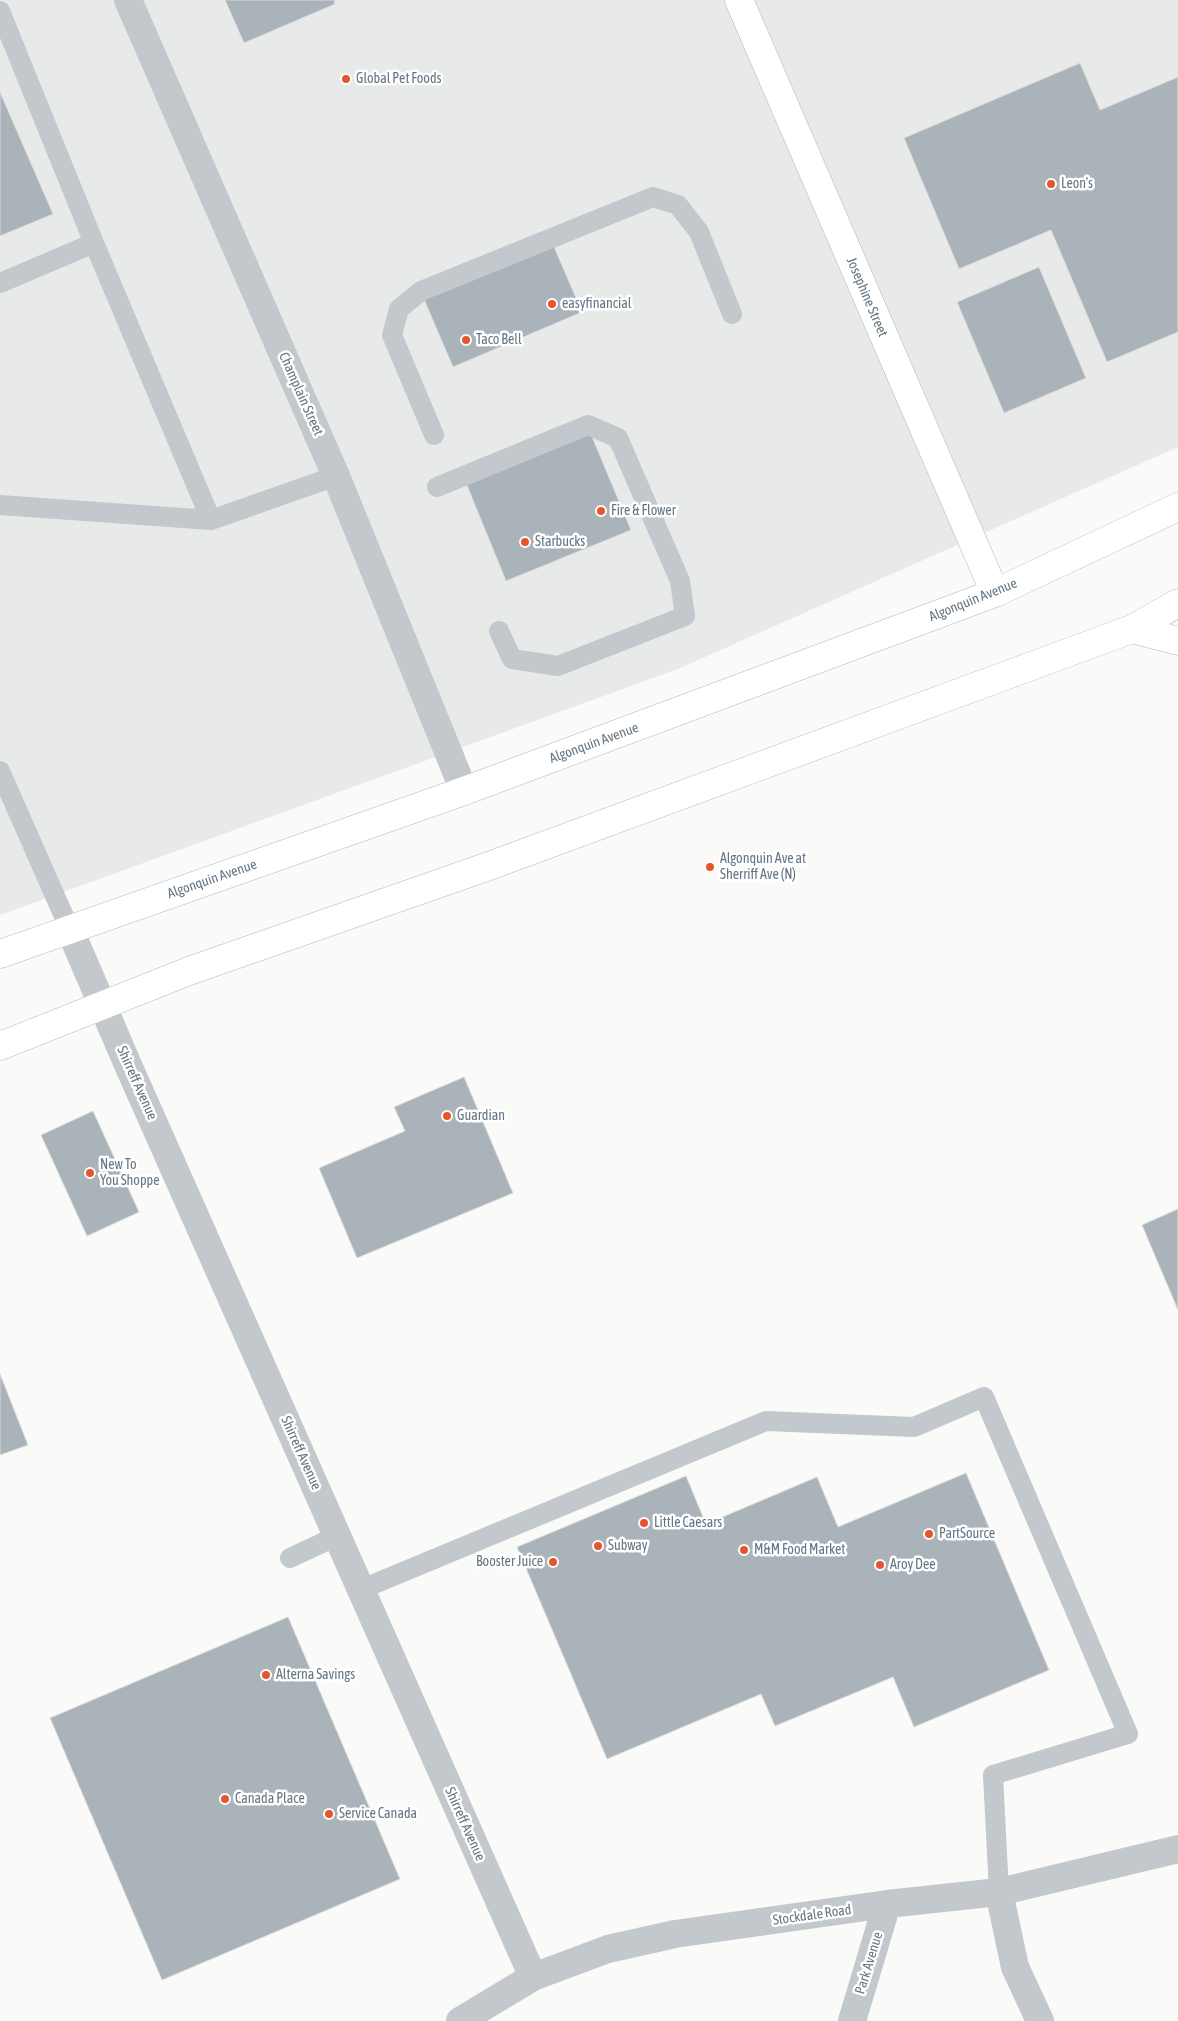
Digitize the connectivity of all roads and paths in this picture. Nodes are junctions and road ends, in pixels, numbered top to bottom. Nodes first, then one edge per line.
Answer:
1 (128, 0) edge
2 (739, 0) edge
3 (0, 11) edge
4 (94, 243) junction
5 (0, 283) edge
6 (732, 314) dead end
7 (434, 436) dead end
8 (336, 476) junction
9 (437, 487) dead end
10 (0, 505) edge
11 (1178, 507) edge
12 (211, 520) junction
13 (995, 593) junction
14 (1178, 603) edge
15 (1132, 629) junction
16 (499, 631) dead end
17 (1178, 641) edge
18 (0, 771) edge
19 (464, 791) junction
20 (70, 930) junction
21 (0, 954) edge
22 (103, 1005) junction
23 (0, 1046) edge
24 (338, 1536) junction
25 (290, 1558) dead end
26 (362, 1590) junction
27 (1178, 1849) edge
28 (999, 1892) junction
29 (887, 1904) junction
30 (533, 1977) junction
31 (460, 2021) edge
32 (852, 2021) edge
33 (1040, 2021) edge

1 - 8 street, Champlain Street
2 - 13 main road, Josephine Street
3 - 4 lane
4 - 5 lane
4 - 12 lane
6 - 7 lane
8 - 12 lane
8 - 19 street, Champlain Street
9 - 16 lane
10 - 12 lane
11 - 13 main road, Algonquin Avenue
13 - 19 main road, Algonquin Avenue
14 - 15 main road
15 - 17 main road
15 - 22 main road
18 - 20 lane
19 - 20 main road, Algonquin Avenue
20 - 21 main road, Algonquin Avenue
20 - 22 street, Shirreff Avenue
22 - 23 main road
22 - 24 street, Shirreff Avenue
24 - 25 lane
24 - 26 street, Shirreff Avenue
26 - 28 lane
26 - 30 street, Shirreff Avenue
27 - 28 street, Stockdale Road
28 - 29 street, Stockdale Road
28 - 33 street
29 - 30 street, Stockdale Road
29 - 32 street, Park Avenue
30 - 31 street, Stockdale Road

